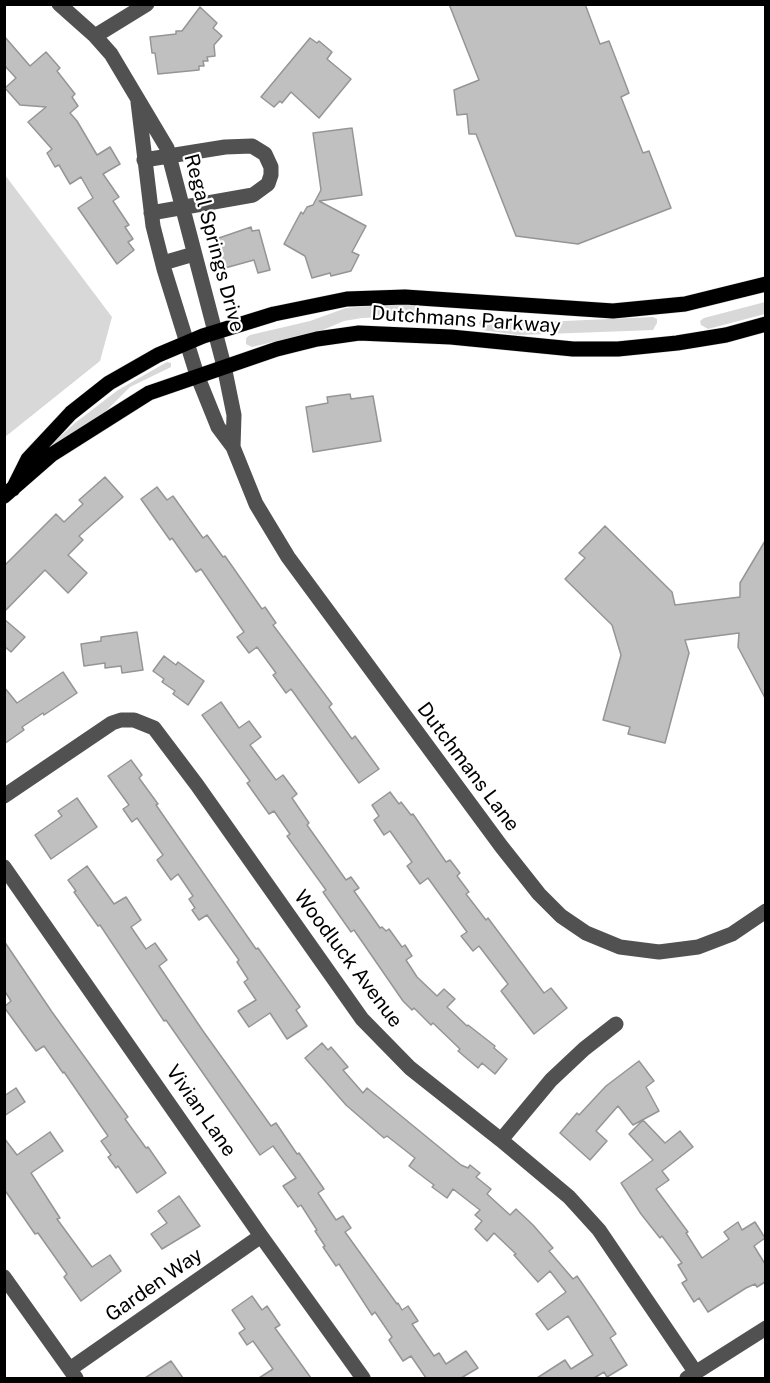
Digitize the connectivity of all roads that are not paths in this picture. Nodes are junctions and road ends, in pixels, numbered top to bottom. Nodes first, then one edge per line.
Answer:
1 (59, 4) edge
2 (147, 4) edge
3 (95, 36) junction
4 (138, 102) junction
5 (169, 156) junction
6 (144, 160) junction
7 (181, 206) junction
8 (151, 213) junction
9 (194, 254) junction
10 (163, 263) junction
11 (765, 284) edge
12 (765, 324) edge
13 (216, 332) junction
14 (186, 343) junction
15 (224, 366) junction
16 (197, 375) junction
17 (233, 447) junction
18 (9, 493) edge
19 (4, 796) edge
20 (4, 867) edge
21 (765, 911) edge
22 (616, 1024) dead end
23 (501, 1140) junction
24 (261, 1236) junction
25 (4, 1277) edge
26 (765, 1328) edge
27 (73, 1374) edge
28 (692, 1376) edge
29 (363, 1378) edge

1 - 3 street, Regal Springs Drive
2 - 3 street
3 - 4 street, Regal Springs Drive
4 - 5 street, Regal Springs Drive
4 - 6 street, Regal Springs Drive
5 - 6 street
5 - 7 street, Regal Springs Drive
5 - 7 street
6 - 8 street, Regal Springs Drive
7 - 8 street
7 - 9 street, Regal Springs Drive
8 - 10 street, Regal Springs Drive
9 - 10 street
9 - 13 street, Regal Springs Drive
10 - 14 street, Regal Springs Drive
11 - 13 main road, Dutchmans Parkway
12 - 15 main road, Dutchmans Parkway
13 - 14 main road, Dutchmans Parkway
13 - 15 street, Regal Springs Drive
14 - 16 street, Regal Springs Drive
14 - 18 main road, Dutchmans Parkway
15 - 16 main road, Dutchmans Parkway
15 - 17 street, Dutchmans Lane
16 - 17 street, Dutchmans Lane
16 - 18 main road, Dutchmans Parkway
17 - 21 street, Dutchmans Lane
19 - 23 street, Woodluck Avenue
20 - 24 street, Vivian Lane
22 - 23 street
23 - 28 street, Woodluck Avenue
24 - 27 street, Garden Way
24 - 29 street, Vivian Lane
25 - 27 street
26 - 28 street

